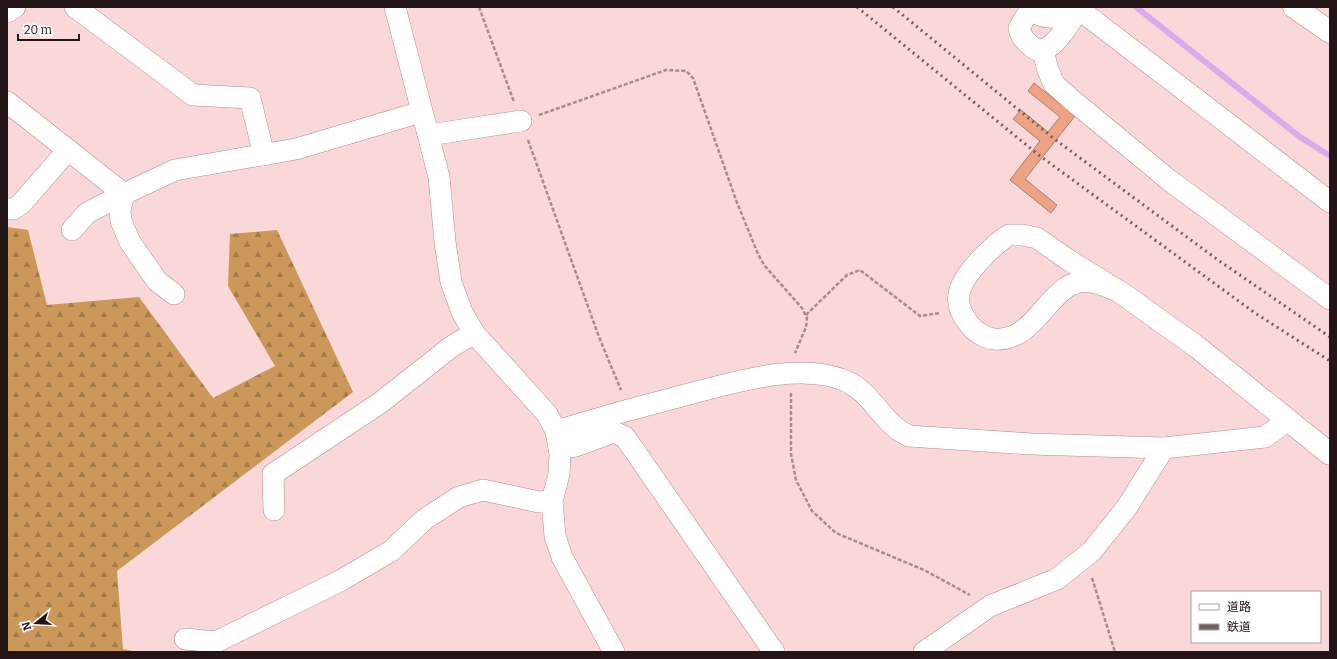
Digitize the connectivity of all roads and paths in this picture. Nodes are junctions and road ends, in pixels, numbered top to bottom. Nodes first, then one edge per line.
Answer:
1 (15, 7) edge
2 (74, 7) edge
3 (395, 7) edge
4 (479, 7) edge
5 (1294, 7) edge
6 (1078, 8) edge
7 (7, 12) edge
8 (1330, 32) edge
9 (1043, 51) junction
10 (7, 102) edge
11 (421, 112) junction
12 (521, 122) junction
13 (429, 135) junction
14 (68, 150) junction
15 (264, 155) junction
16 (124, 194) junction
17 (1330, 202) edge
18 (7, 209) edge
19 (72, 230) dead end
20 (1120, 292) junction
21 (174, 294) dead end
22 (1330, 299) edge
23 (960, 309) junction
24 (806, 315) junction
25 (474, 333) junction
26 (791, 373) junction
27 (620, 388) dead end
28 (1288, 420) junction
29 (558, 440) junction
30 (1164, 448) junction
31 (1330, 454) edge
32 (552, 501) junction
33 (274, 510) dead end
34 (1086, 556) junction
35 (990, 606) junction
36 (185, 639) dead end
37 (614, 652) edge
38 (774, 652) edge
39 (924, 652) edge
40 (1115, 652) edge

1 - 7 street
2 - 15 street
3 - 11 street
4 - 12 path
5 - 8 main road
6 - 9 street
6 - 9 street
6 - 17 street
9 - 22 street
10 - 14 street
11 - 13 street
11 - 15 street
12 - 13 street
12 - 24 path
12 - 27 path
13 - 25 street
14 - 16 street
14 - 18 street
15 - 16 street
16 - 19 street
16 - 21 street
20 - 23 street
20 - 23 street
20 - 28 main road
23 - 24 path
24 - 26 path
25 - 29 street
25 - 33 street
26 - 29 street
26 - 30 street
26 - 35 path
28 - 30 street
28 - 31 main road
29 - 32 street
29 - 38 street
30 - 34 street
32 - 36 street
32 - 37 street
34 - 35 street
34 - 40 path
35 - 39 street

